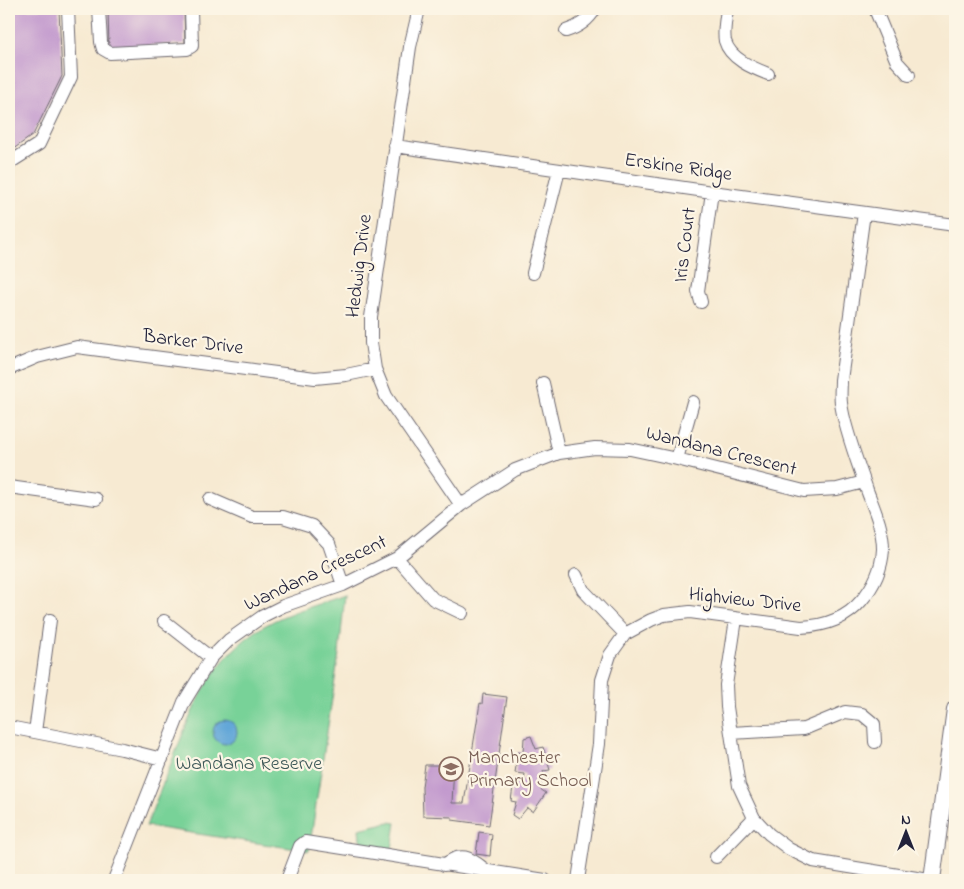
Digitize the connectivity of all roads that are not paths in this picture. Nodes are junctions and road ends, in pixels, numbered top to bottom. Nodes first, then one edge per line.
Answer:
1 (68, 9) edge
2 (99, 9) edge
3 (191, 9) edge
4 (419, 9) edge
5 (595, 9) edge
6 (727, 9) edge
7 (875, 9) edge
8 (566, 31) dead end
9 (768, 74) dead end
10 (909, 75) dead end
11 (396, 146) junction
12 (9, 163) edge
13 (559, 170) junction
14 (712, 192) junction
15 (864, 212) junction
16 (955, 225) edge
17 (533, 273) dead end
18 (701, 302) dead end
19 (9, 369) edge
20 (376, 369) junction
21 (543, 383) dead end
22 (693, 402) dead end
23 (559, 453) junction
24 (678, 459) junction
25 (864, 482) junction
26 (9, 487) edge
27 (96, 499) dead end
28 (210, 499) dead end
29 (461, 505) junction
30 (397, 558) junction
31 (576, 575) dead end
32 (343, 585) junction
33 (462, 613) dead end
34 (736, 619) junction
35 (50, 620) dead end
36 (164, 620) dead end
37 (625, 634) junction
38 (211, 658) junction
39 (955, 709) edge
40 (9, 727) edge
41 (35, 732) junction
42 (731, 733) junction
43 (875, 742) dead end
44 (162, 759) junction
45 (754, 818) junction
46 (716, 857) dead end
47 (114, 880) edge
48 (287, 880) edge
49 (545, 880) edge
50 (578, 880) edge
51 (930, 880) edge

1 - 12 street
2 - 3 street
4 - 11 street, Hedwig Drive
5 - 8 street
6 - 9 street
7 - 10 street
11 - 13 street, Erskine Ridge
11 - 20 street, Hedwig Drive
13 - 14 street, Erskine Ridge
13 - 17 street
14 - 15 street, Erskine Ridge
14 - 18 street, Iris Court
15 - 16 street, Erskine Ridge
15 - 25 street, Highview Drive
19 - 20 street, Barker Drive
20 - 29 street, Hedwig Drive
21 - 23 street
22 - 24 street
23 - 24 street, Wandana Crescent
23 - 29 street, Wandana Crescent
24 - 25 street, Wandana Crescent
25 - 34 street, Highview Drive
26 - 27 street
28 - 32 street
29 - 30 street, Wandana Crescent
30 - 32 street, Wandana Crescent
30 - 33 street
31 - 37 street
32 - 38 street, Wandana Crescent
34 - 37 street, Highview Drive
34 - 42 street
35 - 41 street
36 - 38 street
37 - 50 street, Highview Drive
38 - 44 street, Wandana Crescent
39 - 51 main road
40 - 41 street
41 - 44 street
42 - 43 street
42 - 45 street
44 - 47 street, Wandana Crescent
45 - 46 street
45 - 51 street
48 - 49 street

